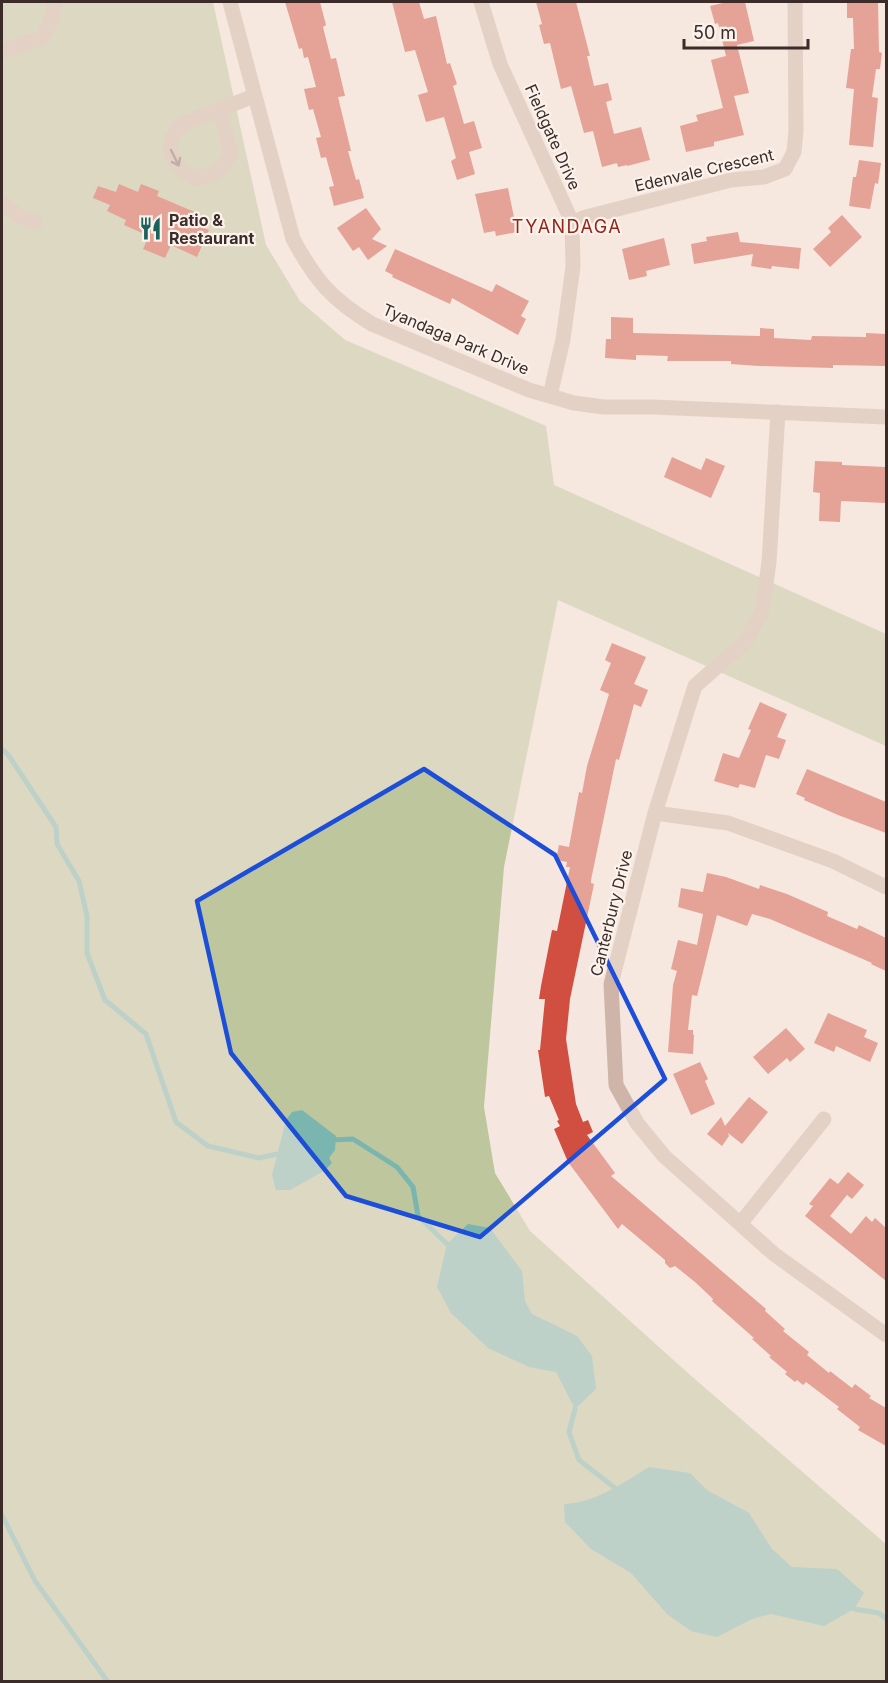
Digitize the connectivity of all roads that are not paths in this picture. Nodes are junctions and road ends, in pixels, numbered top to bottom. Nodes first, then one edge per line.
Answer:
1 (54, 2) edge
2 (230, 2) edge
3 (481, 2) edge
4 (795, 2) edge
5 (2, 51) edge
6 (254, 96) junction
7 (219, 109) junction
8 (2, 202) edge
9 (36, 222) dead end
10 (572, 222) junction
11 (550, 396) junction
12 (778, 412) junction
13 (886, 417) edge
14 (655, 813) junction
15 (886, 886) edge
16 (824, 1119) dead end
17 (740, 1224) junction
18 (886, 1335) edge

1 - 5 street
2 - 6 street, Tyandaga Park Drive
3 - 10 street, Fieldgate Drive
4 - 10 street, Edenvale Crescent
6 - 7 street
6 - 11 street, Tyandaga Park Drive
7 -> 7 street
8 - 9 street
10 - 11 street, Fieldgate Drive
11 - 12 street, Tyandaga Park Drive
12 - 13 street, Tyandaga Park Drive
12 - 14 street, Canterbury Drive
14 - 15 street
14 - 17 street, Canterbury Drive
16 - 17 street
17 - 18 street, Canterbury Drive

